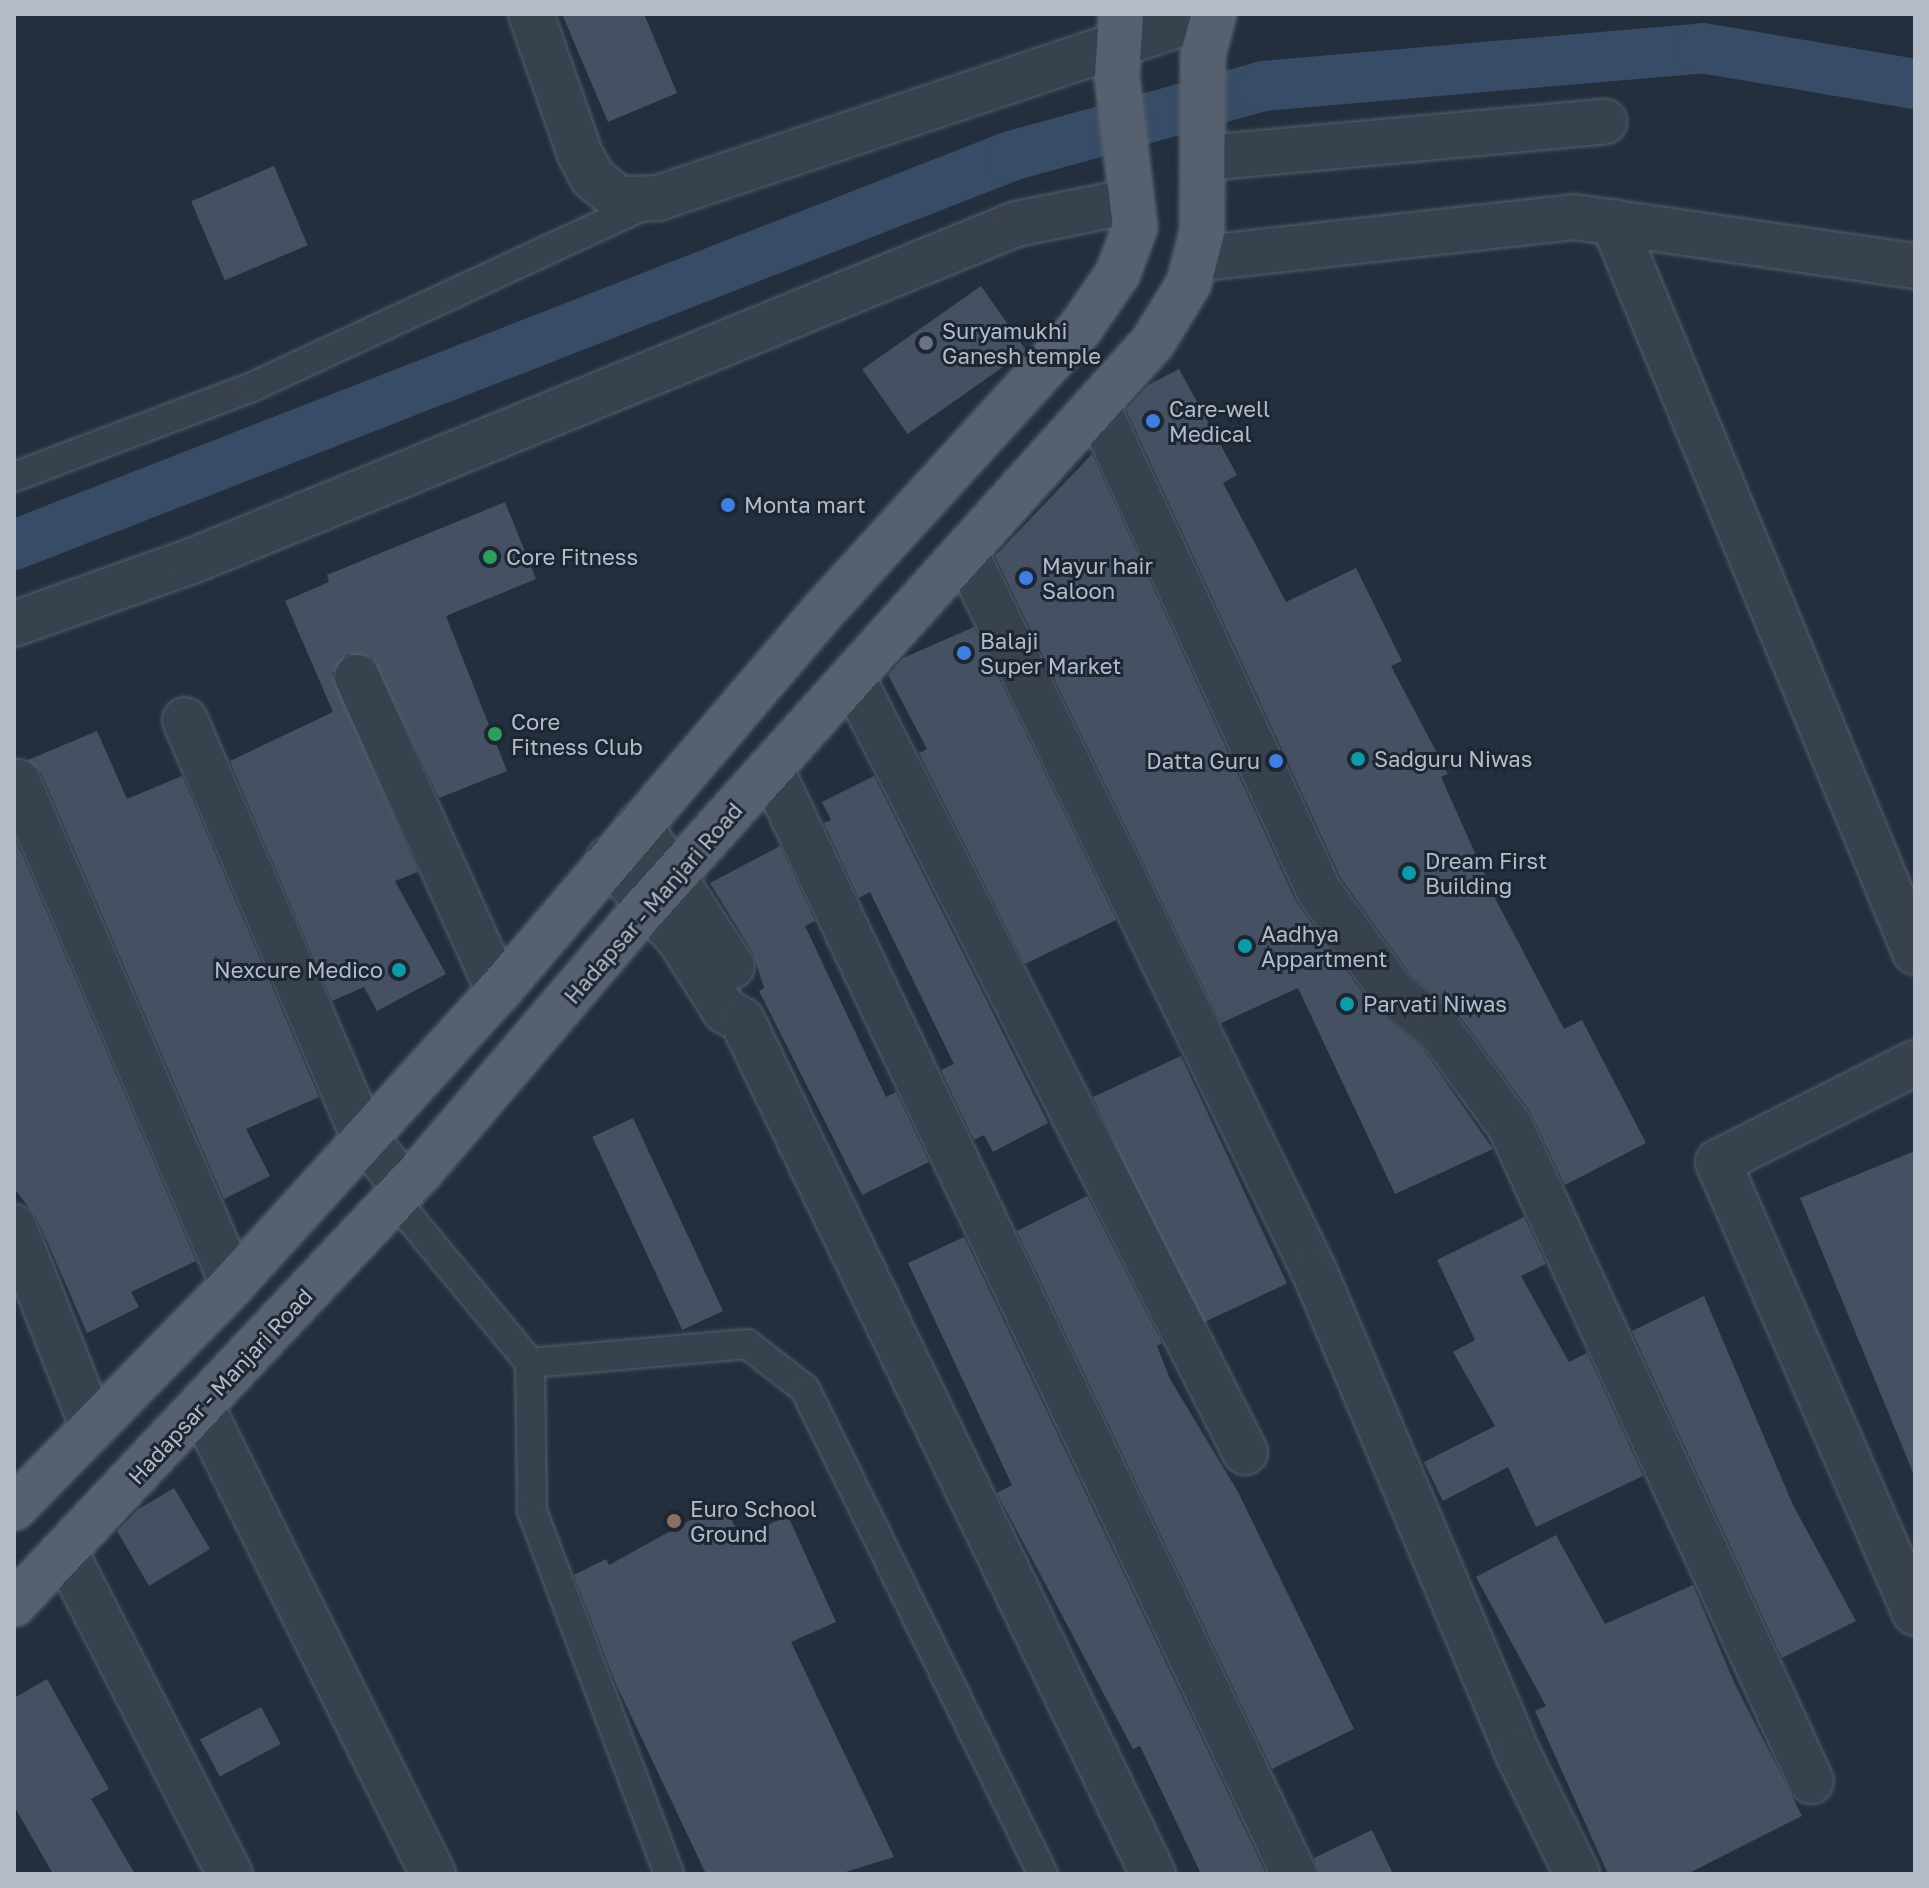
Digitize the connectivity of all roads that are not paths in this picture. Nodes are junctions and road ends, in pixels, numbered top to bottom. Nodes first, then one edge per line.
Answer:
1 (531, 14) edge
2 (1209, 28) edge
3 (1118, 45) edge
4 (1604, 122) dead end
5 (1205, 158) junction
6 (1128, 181) junction
7 (658, 198) junction
8 (1613, 222) junction
9 (1195, 259) junction
10 (1915, 266) edge
11 (1098, 408) junction
12 (14, 477) edge
13 (966, 554) junction
14 (14, 624) edge
15 (357, 677) dead end
16 (853, 679) junction
17 (185, 720) dead end
18 (771, 770) junction
19 (18, 782) dead end
20 (639, 825) junction
21 (609, 859) junction
22 (675, 875) junction
23 (646, 907) junction
24 (1915, 952) edge
25 (499, 991) junction
26 (742, 1020) junction
27 (1915, 1063) edge
28 (363, 1136) junction
29 (400, 1194) junction
30 (14, 1227) edge
31 (233, 1284) junction
32 (530, 1363) junction
33 (201, 1406) junction
34 (93, 1428) junction
35 (1245, 1452) dead end
36 (14, 1508) edge
37 (65, 1552) junction
38 (14, 1604) edge
39 (1915, 1613) edge
40 (1811, 1781) dead end
41 (230, 1874) edge
42 (433, 1874) edge
43 (669, 1874) edge
44 (1043, 1874) edge
45 (1153, 1874) edge
46 (1294, 1874) edge
47 (1577, 1874) edge

1 - 7 street
2 - 3 street
2 - 5 main road, Hadapsar - Manjari Road
3 - 6 main road
3 - 7 street
4 - 5 street
5 - 9 main road, Hadapsar - Manjari Road
6 - 14 street
6 - 20 main road
7 - 12 lane
8 - 9 street
8 - 10 street
8 - 24 street
9 - 11 main road, Hadapsar - Manjari Road
11 - 13 main road, Hadapsar - Manjari Road
11 - 40 street
13 - 16 main road, Hadapsar - Manjari Road
13 - 47 street
15 - 25 street
16 - 18 main road, Hadapsar - Manjari Road
16 - 35 street
17 - 28 street
18 - 22 main road, Hadapsar - Manjari Road
18 - 46 street
19 - 31 street
20 - 21 main road
20 - 22 street
21 - 23 street
21 - 25 main road
22 - 23 main road, Hadapsar - Manjari Road
22 - 26 street
23 - 26 street
23 - 29 main road, Hadapsar - Manjari Road
25 - 28 main road
26 - 45 street
27 - 39 street
28 - 29 street
28 - 31 main road
29 - 32 lane
29 - 33 main road, Hadapsar - Manjari Road
30 - 34 street
31 - 34 main road
32 - 43 lane
32 - 44 lane
33 - 37 main road, Hadapsar - Manjari Road
33 - 42 street
34 - 36 main road
37 - 38 main road, Hadapsar - Manjari Road
37 - 41 street

